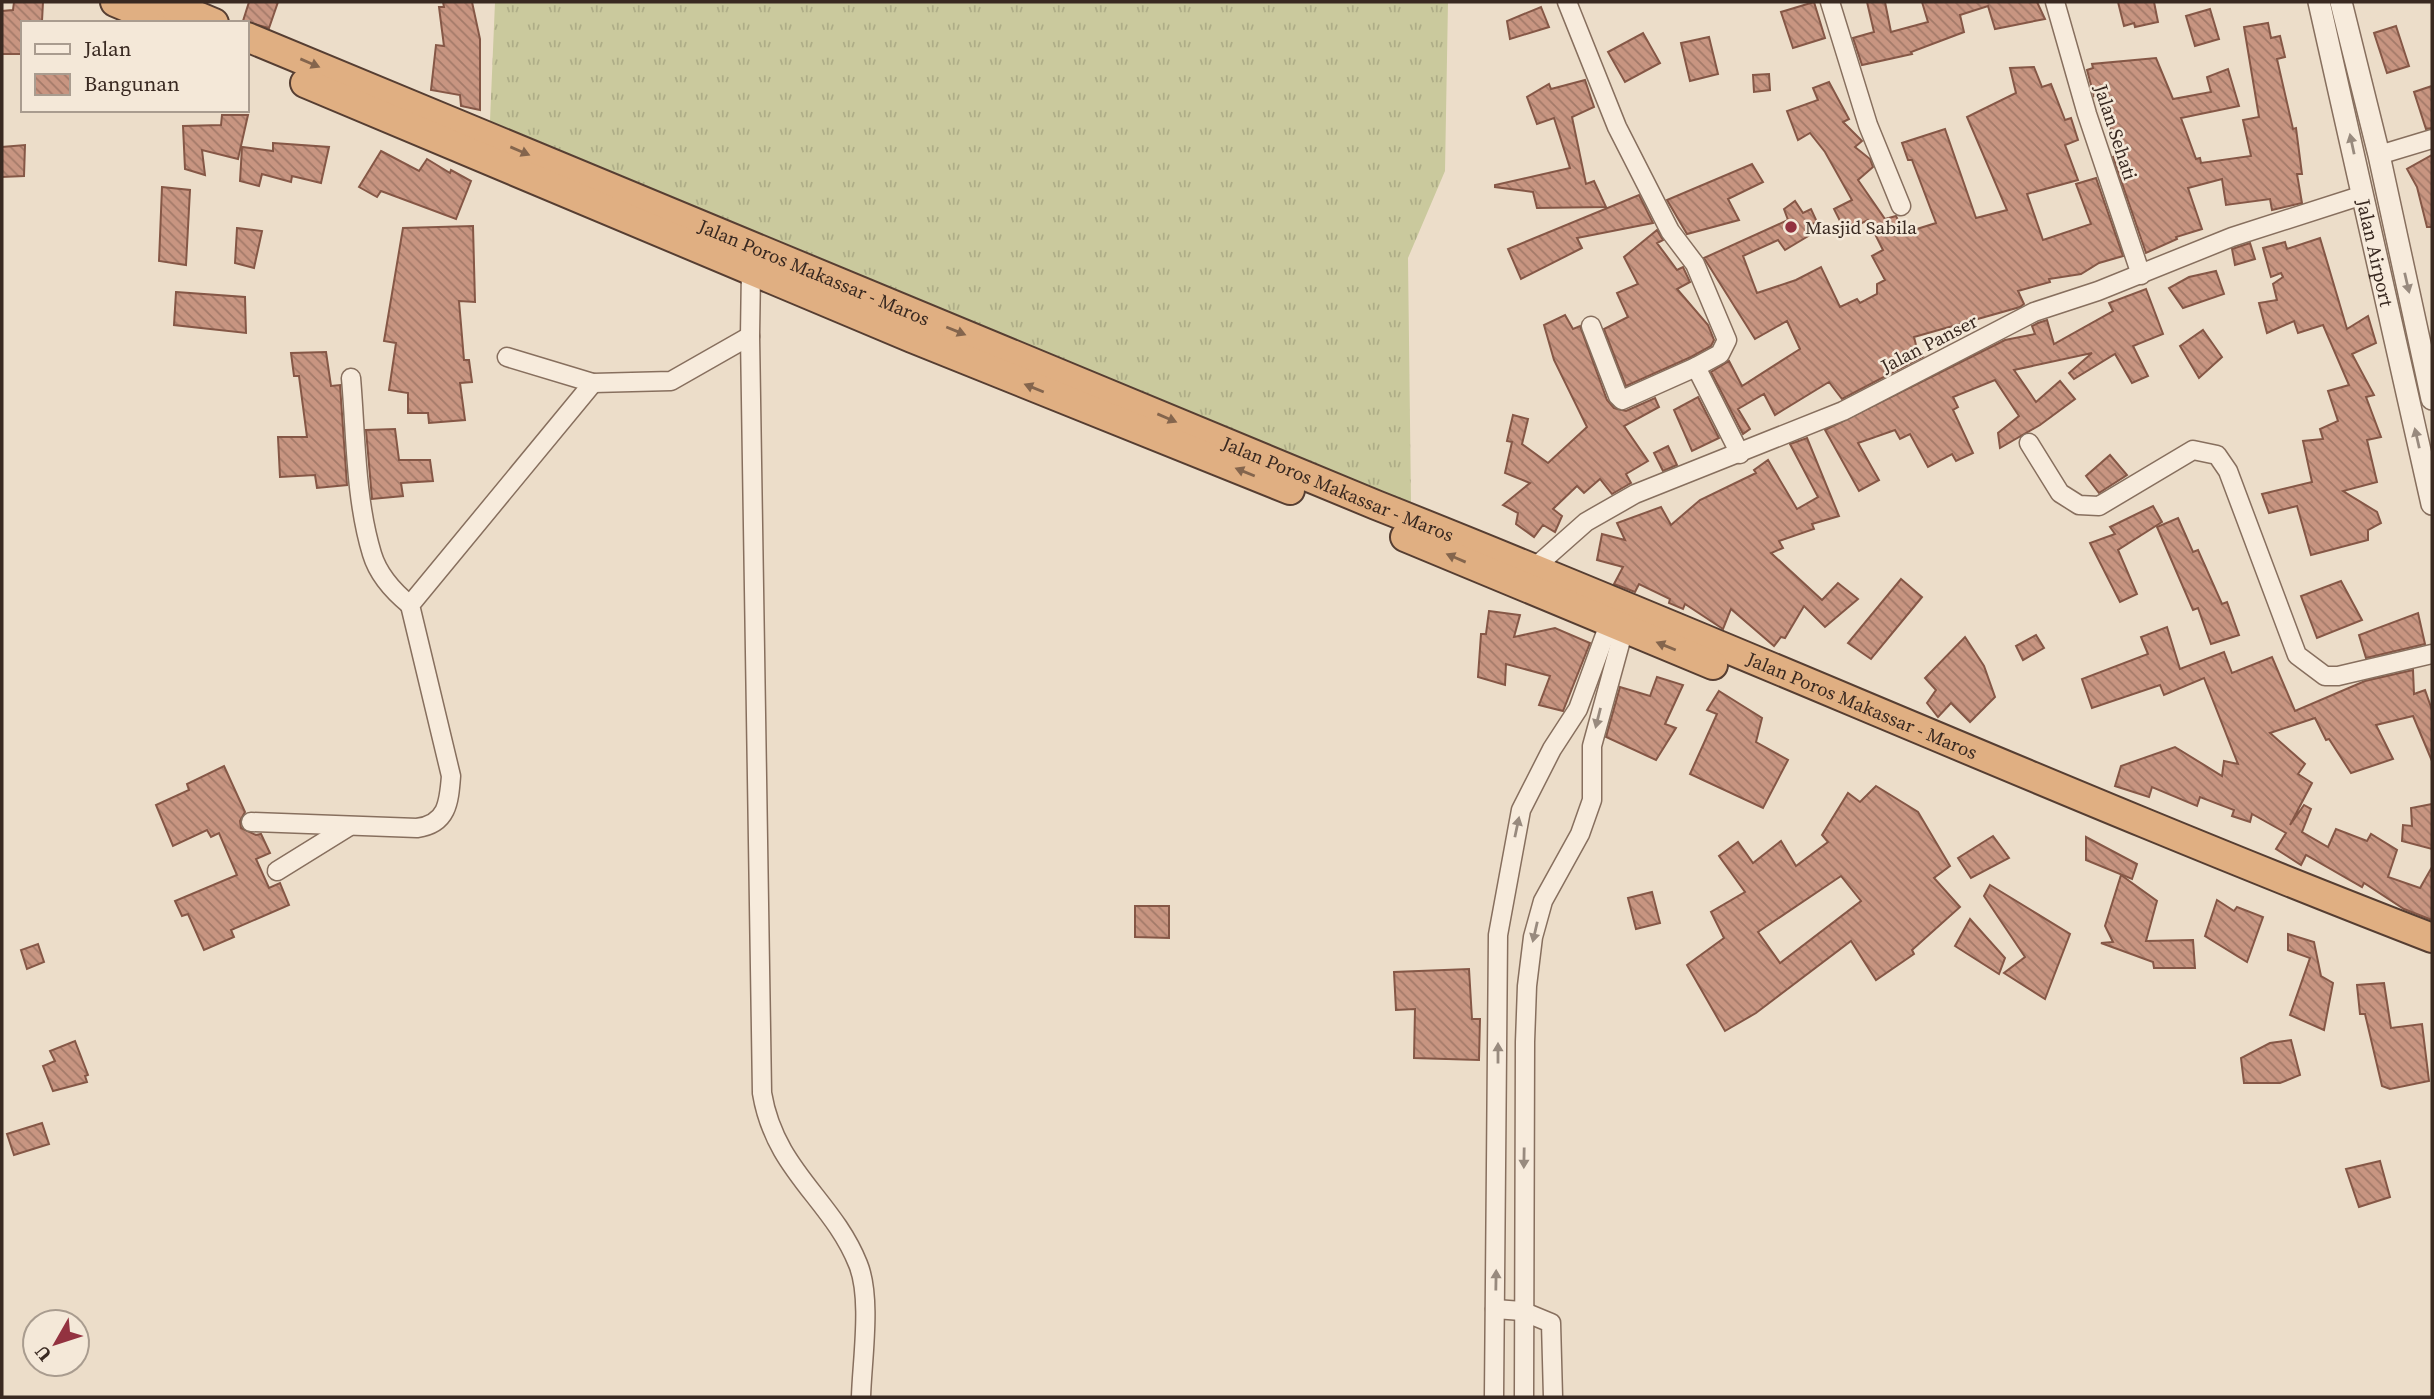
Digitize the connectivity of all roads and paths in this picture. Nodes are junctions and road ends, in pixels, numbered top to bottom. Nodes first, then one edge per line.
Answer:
1 (115, 2) edge
2 (164, 2) edge
3 (1567, 2) edge
4 (1830, 2) edge
5 (2055, 2) edge
6 (2319, 2) edge
7 (2341, 2) edge
8 (159, 21) edge
9 (209, 21) edge
10 (248, 37) edge
11 (248, 58) edge
12 (2432, 139) edge
13 (2379, 155) junction
14 (2363, 195) junction
15 (1901, 206) dead end
16 (2396, 234) junction
17 (2373, 238) junction
18 (751, 270) junction
19 (2141, 275) junction
20 (878, 311) junction
21 (1591, 326) dead end
22 (750, 336) junction
23 (507, 357) dead end
24 (1696, 366) junction
25 (351, 378) dead end
26 (593, 383) junction
27 (2432, 398) edge
28 (2029, 443) dead end
29 (1740, 454) junction
30 (2432, 504) edge
31 (1534, 568) junction
32 (410, 606) junction
33 (1617, 626) junction
34 (2432, 654) edge
35 (251, 822) dead end
36 (348, 827) junction
37 (277, 871) dead end
38 (2432, 938) edge
39 (2432, 958) edge
40 (1495, 1309) junction
41 (1522, 1311) junction
42 (861, 1397) edge
43 (1494, 1397) edge
44 (1524, 1397) edge
45 (1553, 1397) edge

1 - 8 highway
2 - 9 highway
3 - 24 street
4 - 15 street
5 - 19 street, Jalan Sehati
14 -> 6 street, Jalan Airport
7 - 13 street, Jalan Airport
10 -> 20 highway, Jalan Poros Makassar - Maros
11 - 18 highway, Jalan Poros Makassar - Maros
12 - 13 street
13 - 16 street, Jalan Airport
14 - 17 street, Jalan Airport
14 - 19 street, Jalan Panser
16 - 17 street
16 -> 27 street, Jalan Airport
30 -> 17 street, Jalan Airport
18 - 20 highway, Jalan Poros Makassar - Maros
18 - 22 street
19 - 29 street, Jalan Panser
20 -> 31 highway, Jalan Poros Makassar - Maros
33 -> 20 highway, Jalan Poros Makassar - Maros
21 - 24 street
22 - 26 street
22 - 42 street
23 - 26 street
24 - 29 street
25 - 32 street
26 - 32 street
28 - 34 street
29 - 31 street, Jalan Panser
31 - 38 highway, Jalan Poros Makassar - Maros
32 - 36 street
39 -> 33 highway, Jalan Poros Makassar - Maros
40 -> 33 street
33 -> 41 street
35 - 36 street
36 - 37 street
40 - 41 street
40 - 43 street
41 - 44 street
41 - 45 street

